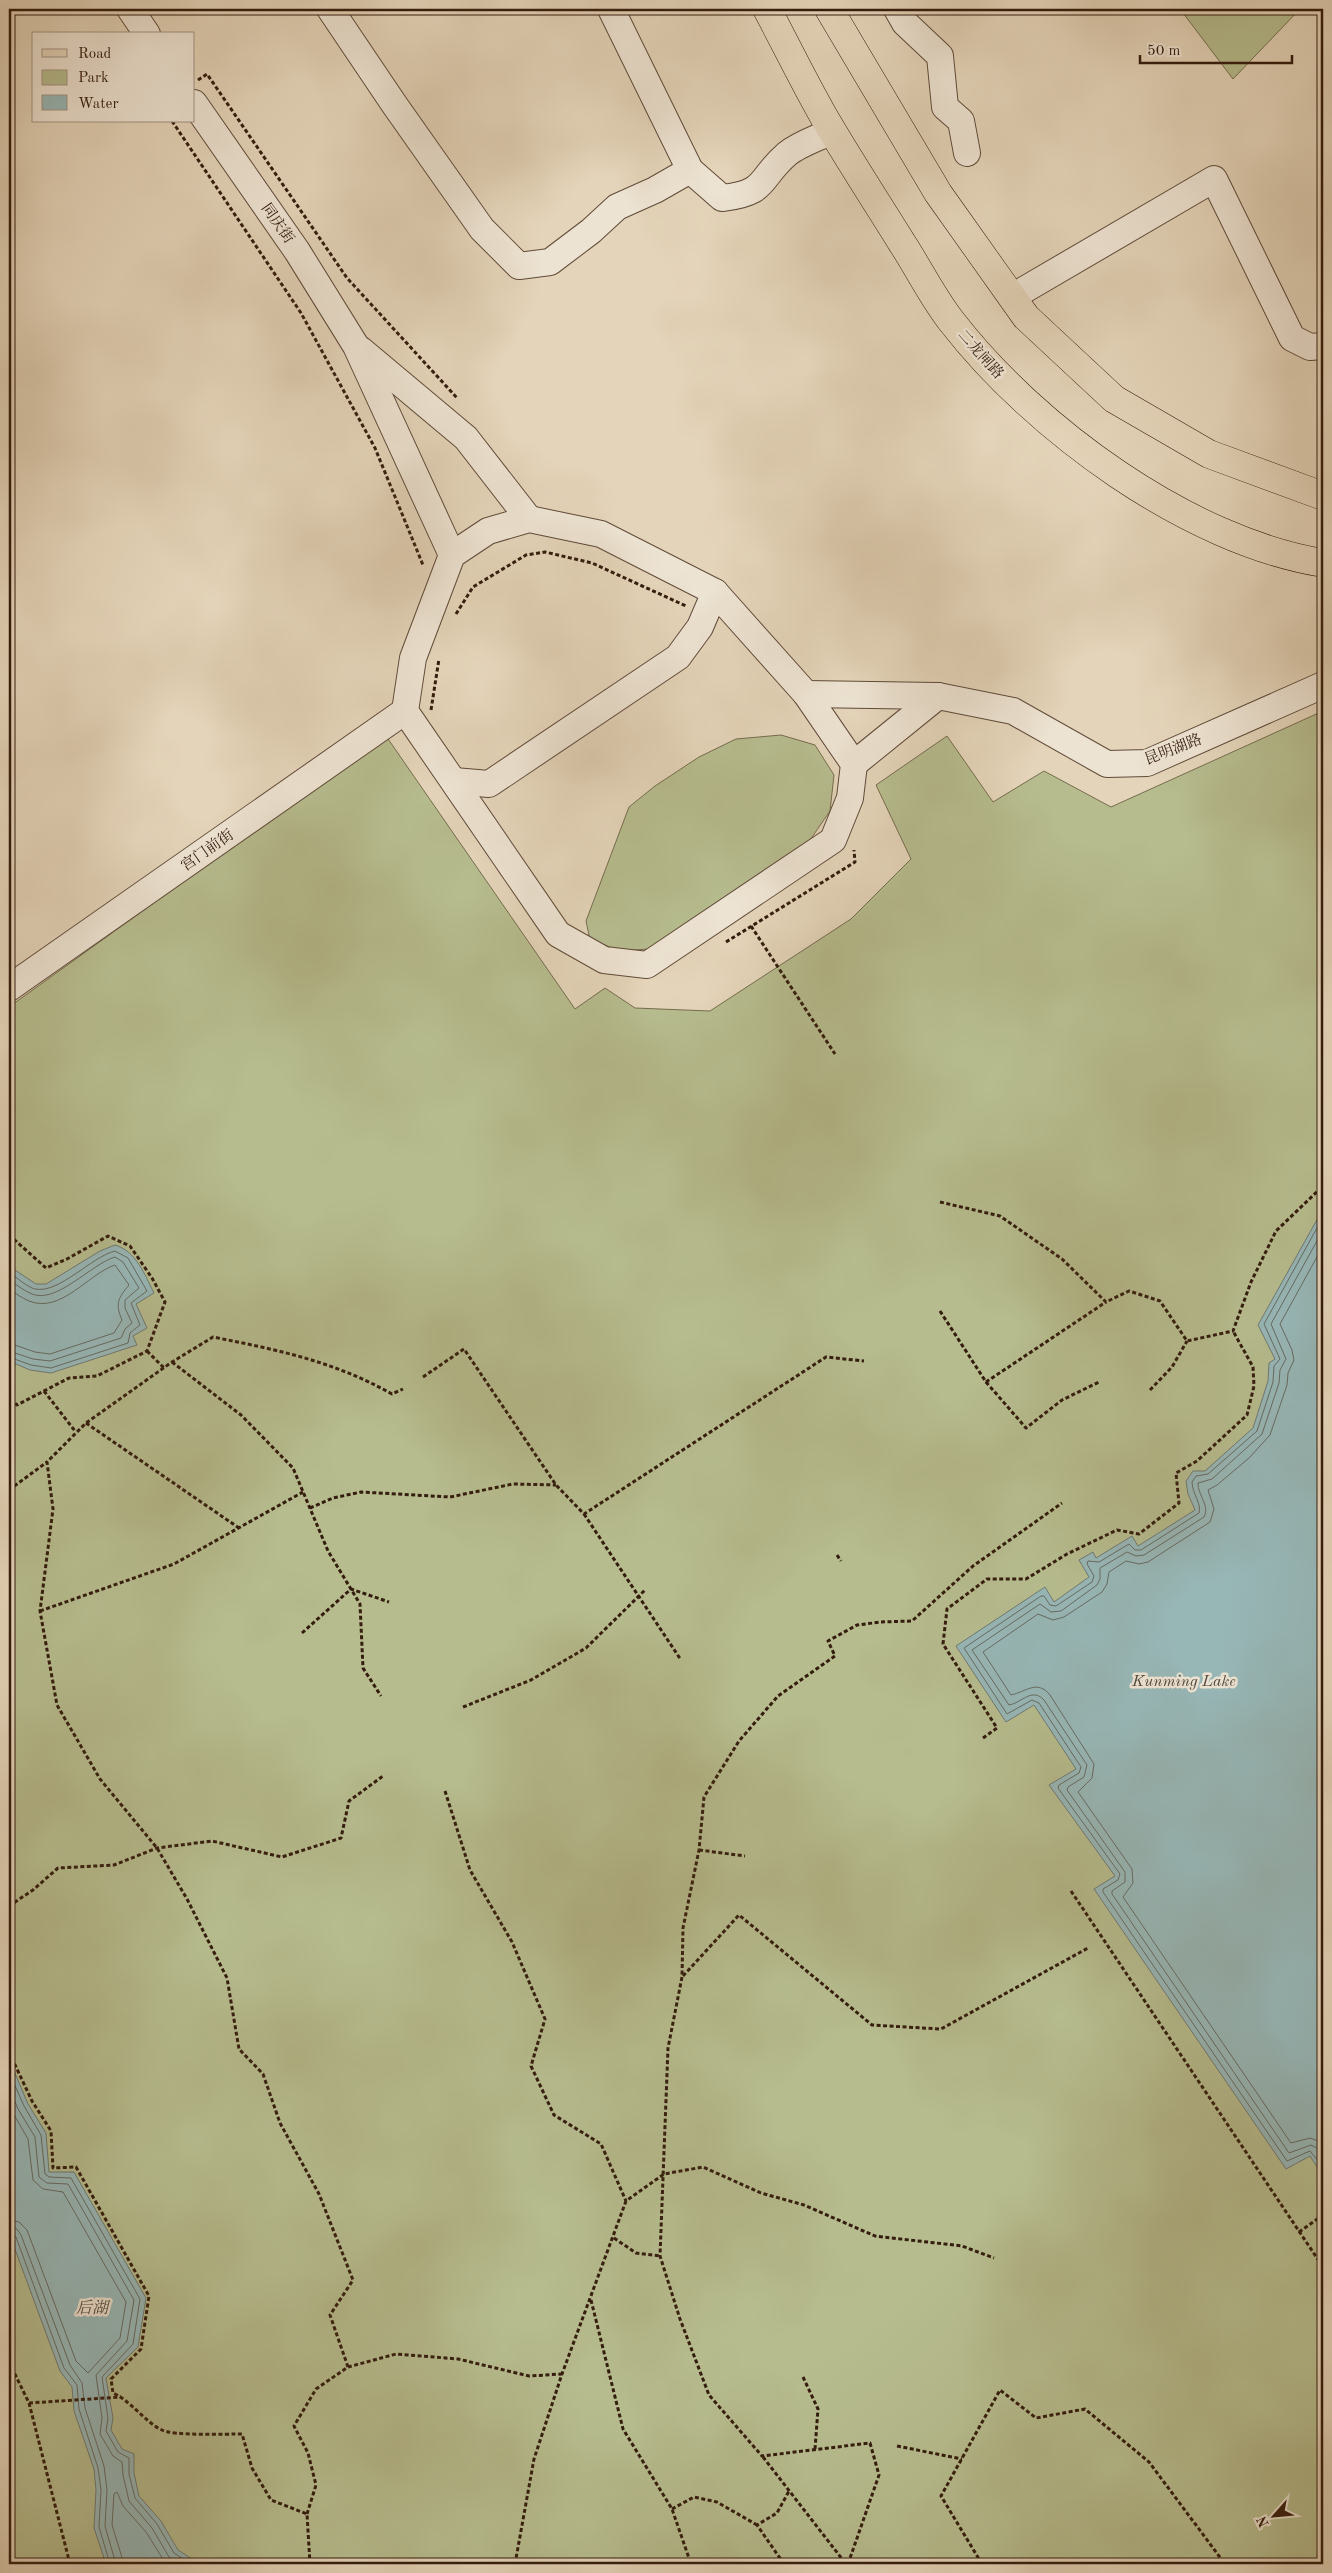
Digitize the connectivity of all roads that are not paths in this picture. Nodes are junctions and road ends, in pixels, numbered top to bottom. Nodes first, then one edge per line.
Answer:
1 (130, 9) edge
2 (330, 9) edge
3 (611, 9) edge
4 (829, 9) edge
5 (897, 9) edge
6 (772, 11) edge
7 (146, 32) edge
8 (195, 104) edge
9 (832, 131) junction
10 (967, 153) dead end
11 (690, 170) junction
12 (1012, 297) junction
13 (356, 346) junction
14 (1323, 346) edge
15 (1323, 496) edge
16 (529, 520) junction
17 (1323, 563) edge
18 (448, 565) junction
19 (710, 603) junction
20 (1323, 686) edge
21 (806, 694) junction
22 (938, 696) junction
23 (405, 711) junction
24 (854, 764) junction
25 (454, 781) junction
26 (9, 988) edge

1 - 7 street
2 - 11 street
3 - 11 street
4 - 12 main road
5 - 10 street
6 - 9 main road, 二龙闸路
8 - 13 street, 同庆街
9 - 11 street
9 - 17 main road, 二龙闸路
12 - 14 street
12 - 15 main road
13 - 16 street
13 - 18 street
16 - 18 street
16 - 19 street
18 - 23 street
19 - 21 street
19 - 25 street
20 - 22 street, 昆明湖路
21 - 22 street, 昆明湖路
21 - 24 street
22 - 24 street
23 - 25 street
23 - 26 street, 宫门前街
24 - 25 street

